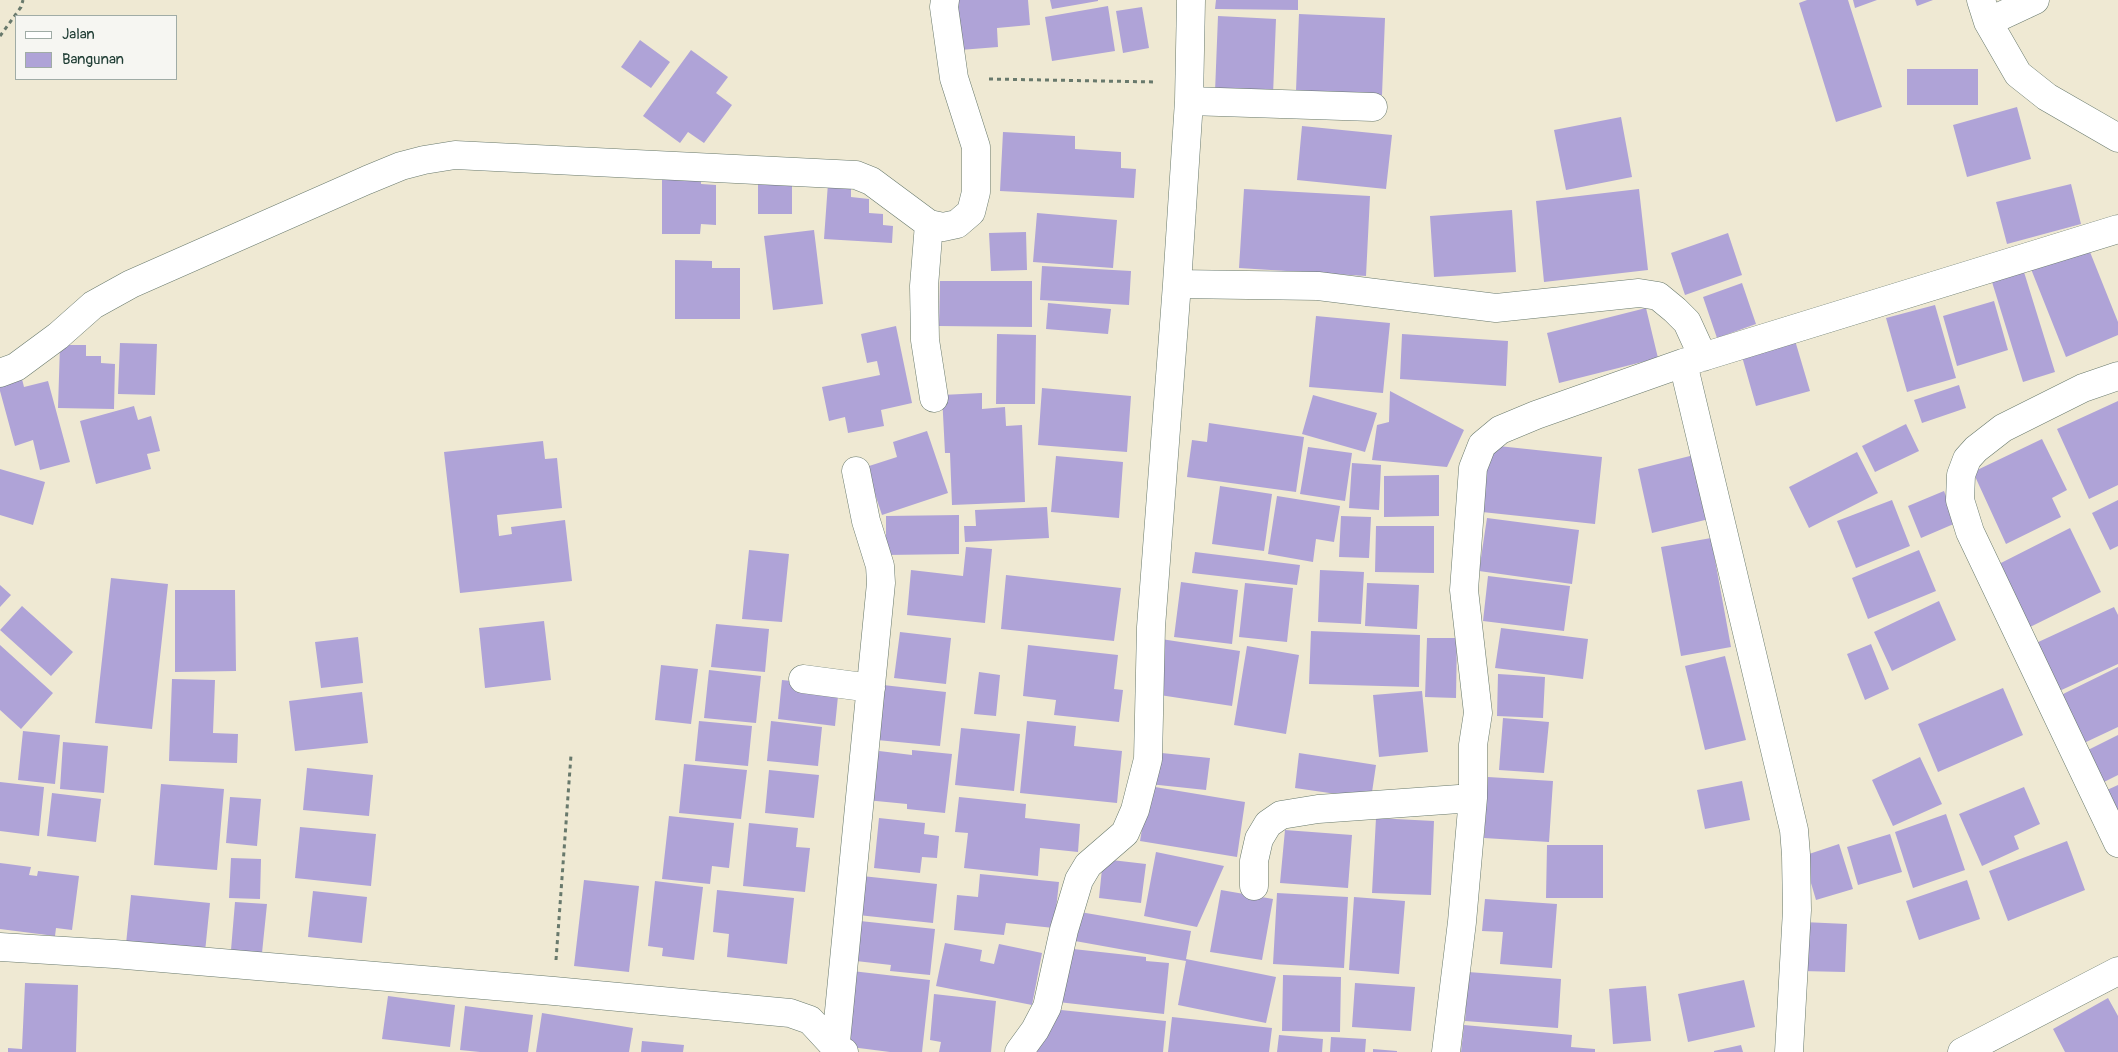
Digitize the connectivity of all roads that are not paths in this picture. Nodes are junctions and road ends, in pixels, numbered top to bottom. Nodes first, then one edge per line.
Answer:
1 (945, 0) edge
2 (1191, 0) edge
3 (2035, 0) edge
4 (1984, 11) edge
5 (1188, 91) junction
6 (1373, 107) dead end
7 (2118, 138) edge
8 (929, 224) junction
9 (2118, 229) edge
10 (1178, 284) junction
11 (1693, 360) junction
12 (0, 373) edge
13 (2118, 376) edge
14 (934, 398) dead end
15 (856, 471) dead end
16 (804, 679) dead end
17 (871, 688) junction
18 (1473, 798) junction
19 (2118, 843) edge
20 (1254, 886) dead end
21 (0, 947) edge
22 (2118, 971) edge
23 (838, 1050) edge
24 (1019, 1052) edge
25 (1446, 1052) edge
26 (1789, 1052) edge
27 (1962, 1052) edge

1 - 8 street
2 - 5 street
3 - 4 street
4 - 7 street
5 - 6 street
5 - 10 street
8 - 12 street
8 - 14 street
9 - 11 street
10 - 11 street
10 - 24 street
11 - 18 street
11 - 26 street
13 - 19 street
15 - 17 street
16 - 17 street
17 - 23 street
18 - 20 street
18 - 25 street
21 - 23 street
22 - 27 street

